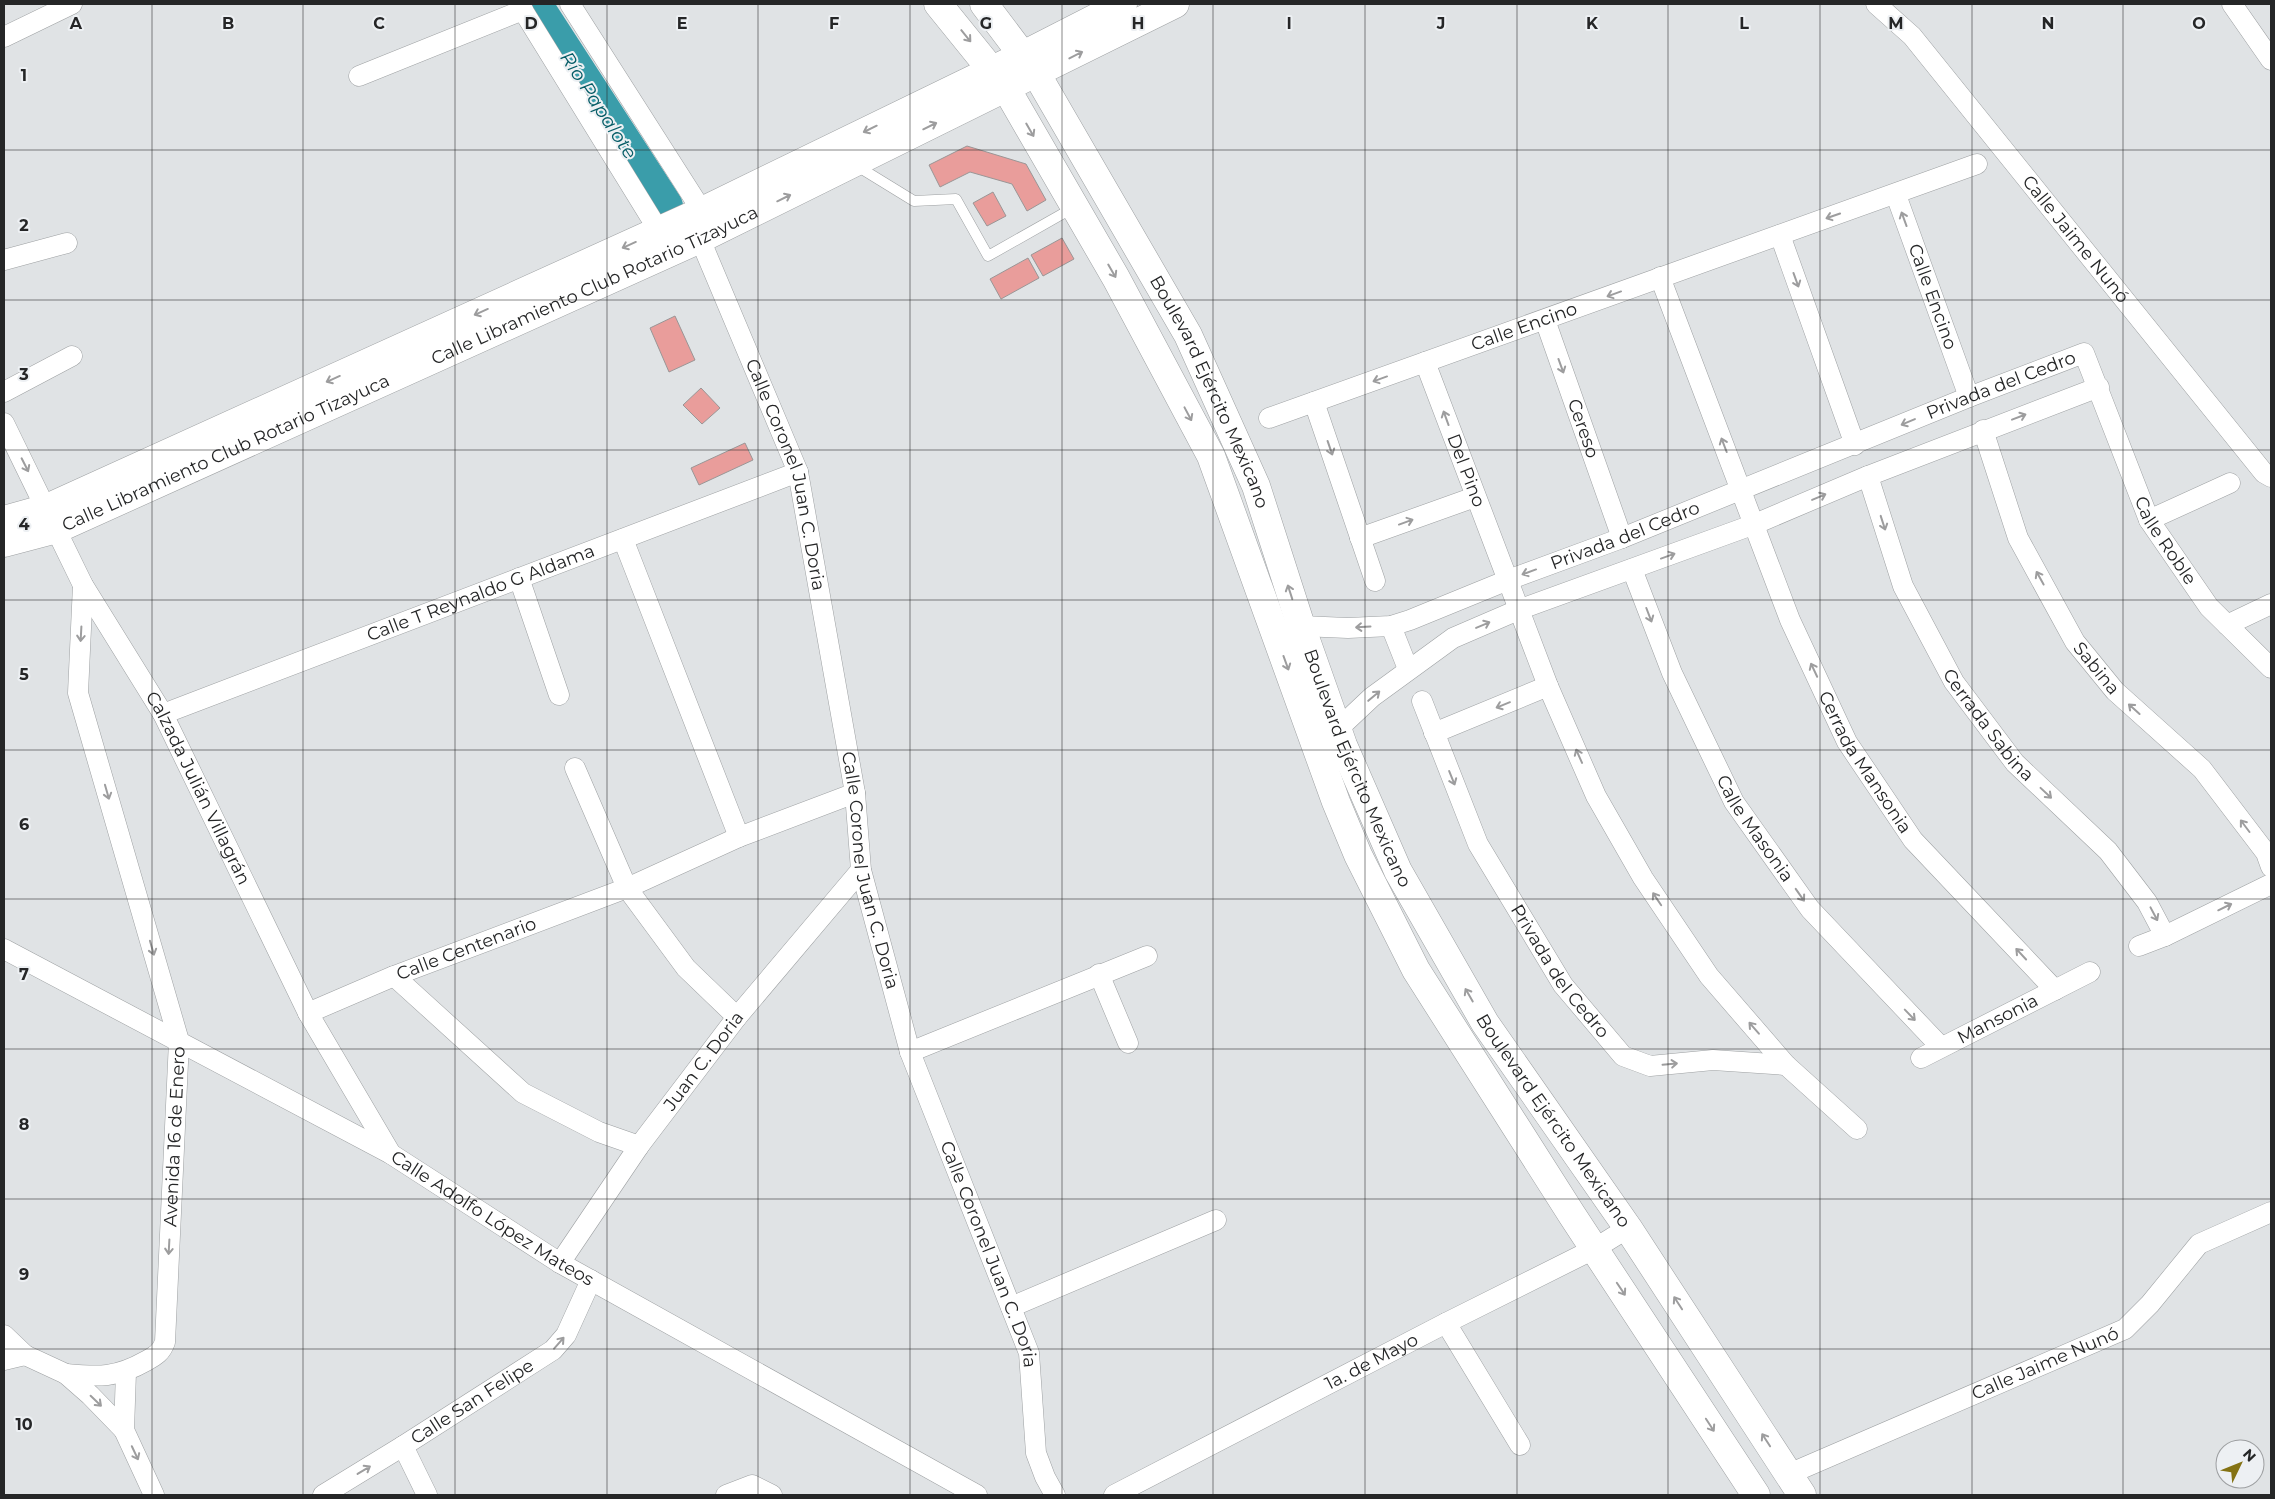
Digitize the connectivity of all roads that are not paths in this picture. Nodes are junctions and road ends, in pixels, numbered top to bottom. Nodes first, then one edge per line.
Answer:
1 (72, 4) edge
2 (570, 4) edge
3 (938, 4) edge
4 (984, 4) edge
5 (1122, 4) edge
6 (1175, 4) edge
7 (1876, 4) edge
8 (2232, 4) edge
9 (521, 7) edge
10 (4, 37) edge
11 (2271, 60) edge
12 (1030, 64) junction
13 (359, 76) dead end
14 (999, 79) junction
15 (854, 164) junction
16 (1976, 164) dead end
17 (1896, 195) junction
18 (702, 211) junction
19 (1079, 214) junction
20 (659, 231) junction
21 (1780, 234) junction
22 (700, 240) junction
23 (67, 243) dead end
24 (4, 260) edge
25 (1660, 277) junction
26 (1545, 320) junction
27 (72, 356) dead end
28 (1425, 362) junction
29 (2098, 387) junction
30 (4, 392) edge
31 (1969, 397) junction
32 (1314, 402) junction
33 (1269, 418) dead end
34 (4, 423) edge
35 (1984, 430) junction
36 (1855, 445) junction
37 (798, 472) junction
38 (1868, 476) junction
39 (2271, 477) edge
40 (2230, 483) dead end
41 (1741, 490) junction
42 (1475, 497) junction
43 (52, 519) junction
44 (4, 520) edge
45 (2149, 520) junction
46 (1755, 524) junction
47 (1360, 538) junction
48 (1622, 538) junction
49 (623, 539) junction
50 (4, 543) edge
51 (1632, 569) junction
52 (519, 578) junction
53 (1508, 580) junction
54 (1375, 581) dead end
55 (83, 585) junction
56 (2271, 604) edge
57 (1442, 606) junction
58 (1518, 610) junction
59 (2227, 625) junction
60 (1300, 626) junction
61 (1391, 626) junction
62 (1454, 638) junction
63 (2271, 668) edge
64 (1408, 669) junction
65 (1548, 686) junction
66 (559, 695) dead end
67 (1422, 701) dead end
68 (163, 714) junction
69 (1338, 729) junction
70 (1434, 733) junction
71 (575, 768) dead end
72 (855, 793) junction
73 (739, 837) junction
74 (2271, 867) edge
75 (861, 870) junction
76 (2271, 884) edge
77 (627, 888) junction
78 (2165, 936) junction
79 (2139, 946) dead end
80 (4, 949) edge
81 (1147, 956) dead end
82 (2090, 972) dead end
83 (1099, 974) junction
84 (394, 976) junction
85 (2055, 990) junction
86 (308, 1013) junction
87 (737, 1017) junction
88 (179, 1041) junction
89 (1128, 1043) dead end
90 (1940, 1047) junction
91 (910, 1052) junction
92 (1921, 1058) dead end
93 (1786, 1065) junction
94 (1856, 1129) dead end
95 (639, 1146) junction
96 (391, 1154) junction
97 (2271, 1212) edge
98 (1216, 1220) dead end
99 (1628, 1228) junction
100 (1594, 1249) junction
101 (560, 1263) junction
102 (591, 1280) junction
103 (1011, 1306) junction
104 (1446, 1323) junction
105 (4, 1336) edge
106 (25, 1355) junction
107 (4, 1360) edge
108 (126, 1372) junction
109 (66, 1374) junction
110 (124, 1430) junction
111 (1520, 1445) dead end
112 (403, 1446) junction
113 (1796, 1485) edge
114 (154, 1495) edge
115 (323, 1495) edge
116 (427, 1495) edge
117 (726, 1495) edge
118 (772, 1495) edge
119 (977, 1495) edge
120 (1055, 1495) edge
121 (1114, 1495) edge
122 (1756, 1495) edge

1 - 10 street
2 - 18 street
3 -> 14 main road, Boulevard Ejército Mexicano
4 - 12 main road, Boulevard Ejército Mexicano
5 - 12 main road, Calle Libramiento Club Rotario Tizayuca
12 -> 6 main road, Calle Libramiento Club Rotario Tizayuca
7 - 39 street, Calle Jaime Nunó
8 - 11 street
9 - 13 street
9 - 20 street
12 - 14 main road, Calle Libramiento Club Rotario Tizayuca
60 -> 12 main road, Boulevard Ejército Mexicano
15 -> 14 main road, Calle Libramiento Club Rotario Tizayuca
14 -> 18 main road, Calle Libramiento Club Rotario Tizayuca
14 -> 19 main road, Boulevard Ejército Mexicano
15 - 19 lane
22 -> 15 main road, Calle Libramiento Club Rotario Tizayuca
16 - 17 street, Calle Encino
17 -> 21 street, Calle Encino
31 -> 17 street, Calle Encino
18 - 20 main road, Calle Libramiento Club Rotario Tizayuca
19 -> 100 main road, Boulevard Ejército Mexicano
20 -> 43 main road, Calle Libramiento Club Rotario Tizayuca
21 - 25 street, Calle Encino
21 -> 36 street
22 - 37 street, Calle Coronel Juan C. Doria
22 - 43 main road, Calle Libramiento Club Rotario Tizayuca
23 - 24 street
25 -> 26 street, Calle Encino
41 -> 25 street
26 - 28 street, Calle Encino
26 -> 48 street, Cereso
27 - 30 street
28 -> 32 street, Calle Encino
42 -> 28 street, Del Pino
29 - 31 street, Privada del Cedro
35 -> 29 street, Privada del Cedro
29 - 45 street, Calle Roble
31 -> 36 street, Privada del Cedro
32 - 33 street, Calle Encino
32 -> 47 street
34 -> 43 street, Calzada Julián Villagrán
35 - 38 street, Privada del Cedro
74 -> 35 street, Sabina
36 - 41 street, Privada del Cedro
37 - 49 street, Calle T Reynaldo G Aldama
37 - 72 street, Calle Coronel Juan C. Doria
46 -> 38 street, Privada del Cedro
38 -> 78 street, Cerrada Sabina
40 - 45 street
41 - 46 street, Cerrada Mansonia
41 - 48 street, Privada del Cedro
47 -> 42 street
42 - 53 street, Del Pino
43 - 44 main road, Calle Libramiento Club Rotario Tizayuca
43 - 50 main road, Calle Libramiento Club Rotario Tizayuca
43 - 55 street, Calzada Julián Villagrán
45 - 59 street, Calle Roble
51 -> 46 street, Privada del Cedro
85 -> 46 street, Cerrada Mansonia
47 - 54 street
48 -> 53 street, Privada del Cedro
49 - 52 street, Calle T Reynaldo G Aldama
49 - 73 street
51 - 58 street, Privada del Cedro
51 -> 90 street, Calle Masonia
52 - 66 street
52 - 68 street, Calle T Reynaldo G Aldama
53 - 57 street, Privada del Cedro
53 - 58 street, Del Pino
55 - 68 street, Calzada Julián Villagrán
55 -> 88 street, Avenida 16 de Enero
56 - 59 street
57 - 61 street, Privada del Cedro
57 - 62 street
62 -> 58 street, Privada del Cedro
58 - 65 street
59 - 63 street, Calle Roble
61 -> 60 street, Privada del Cedro
60 - 69 main road, Boulevard Ejército Mexicano
61 - 64 street
62 - 64 street, Privada del Cedro
69 -> 64 street, Privada del Cedro
65 -> 70 street
93 -> 65 street
67 - 70 street, Privada del Cedro
68 - 86 street, Calzada Julián Villagrán
99 -> 69 main road, Boulevard Ejército Mexicano
70 -> 93 street, Privada del Cedro
71 - 77 street
72 - 73 street, Calle Centenario
72 - 75 street, Calle Coronel Juan C. Doria
73 - 77 street, Calle Centenario
75 - 87 street, Juan C. Doria
75 - 91 street, Calle Coronel Juan C. Doria
78 -> 76 street
77 - 84 street, Calle Centenario
77 - 87 street
78 - 79 street
80 - 88 street, Calle Adolfo López Mateos
81 - 83 street
82 - 85 street, Mansonia
83 - 89 street
83 - 91 street
84 - 86 street, Calle Centenario
84 - 95 street
85 - 90 street, Mansonia
86 - 96 street, Calzada Julián Villagrán
87 - 95 street, Juan C. Doria
88 - 96 street, Calle Adolfo López Mateos
88 -> 108 street, Avenida 16 de Enero
90 - 92 street, Mansonia
91 - 103 street, Calle Coronel Juan C. Doria
93 - 94 street
95 - 101 street, Juan C. Doria
96 - 101 street, Calle Adolfo López Mateos
97 - 113 street, Calle Jaime Nunó
98 - 103 street
99 - 100 street, 1a. de Mayo
113 -> 99 main road, Boulevard Ejército Mexicano
100 - 104 street, 1a. de Mayo
100 -> 122 main road, Boulevard Ejército Mexicano
101 - 102 street, Calle Adolfo López Mateos
112 -> 102 street, Calle San Felipe
102 - 119 street, Calle Adolfo López Mateos
103 - 120 street, Calle Coronel Juan C. Doria
104 - 111 street
104 - 121 street, 1a. de Mayo
105 - 106 street
106 - 107 street
106 - 109 street
108 - 109 street
108 - 110 street
109 -> 110 street
110 -> 114 street
115 -> 112 street, Calle San Felipe
112 - 116 street
117 - 118 street

